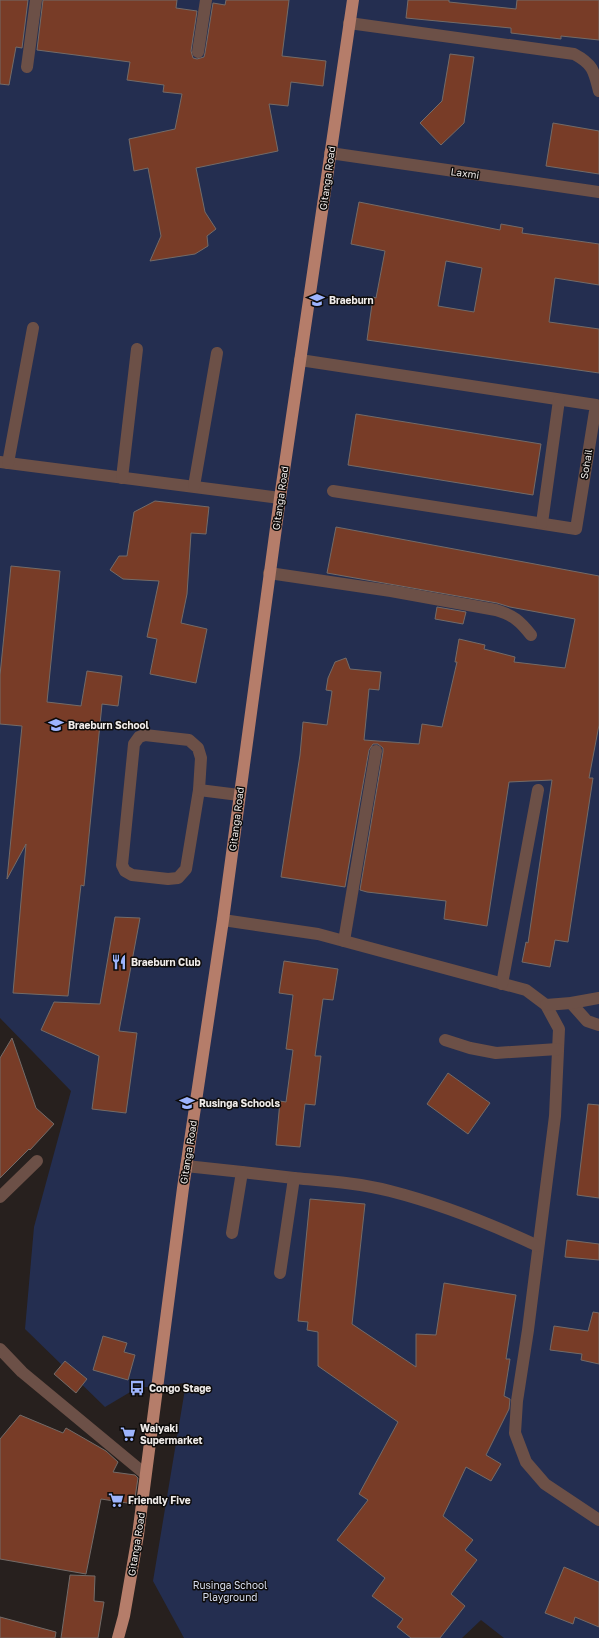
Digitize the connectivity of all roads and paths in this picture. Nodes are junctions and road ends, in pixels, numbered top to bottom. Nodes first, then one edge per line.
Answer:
1 (36, 0) edge
2 (206, 0) edge
3 (353, 0) edge
4 (349, 23) junction
5 (198, 52) dead end
6 (27, 67) dead end
7 (599, 91) edge
8 (330, 153) junction
9 (599, 192) edge
10 (33, 328) dead end
11 (137, 349) dead end
12 (217, 353) dead end
13 (300, 360) junction
14 (559, 400) junction
15 (4, 463) edge
16 (122, 478) junction
17 (194, 486) junction
18 (333, 492) dead end
19 (280, 498) junction
20 (542, 523) junction
21 (269, 573) junction
22 (531, 635) dead end
23 (376, 751) dead end
24 (199, 790) junction
25 (538, 790) dead end
26 (239, 795) junction
27 (223, 920) junction
28 (344, 941) junction
29 (502, 984) junction
30 (599, 998) edge
31 (571, 1003) junction
32 (546, 1005) junction
33 (599, 1025) edge
34 (445, 1040) dead end
35 (558, 1049) junction
36 (37, 1161) dead end
37 (186, 1166) junction
38 (242, 1172) junction
39 (294, 1178) junction
40 (0, 1197) edge
41 (232, 1232) dead end
42 (538, 1246) junction
43 (280, 1273) dead end
44 (0, 1349) edge
45 (145, 1474) junction
46 (599, 1520) edge
47 (118, 1638) edge

1 - 6 street
2 - 5 street
3 - 4 main road, Gitanga Road
4 - 7 street
4 - 8 main road, Gitanga Road
8 - 9 street, Laxmi
8 - 13 main road, Gitanga Road
10 - 15 street
11 - 16 street
12 - 17 street
13 - 14 street, Sohail
13 - 19 main road, Gitanga Road
14 - 20 street
14 - 20 street, Sohail
15 - 16 street
16 - 17 street
17 - 19 street
18 - 20 street, Sohail
19 - 21 main road, Gitanga Road
21 - 22 street
21 - 26 main road, Gitanga Road
23 - 28 street
24 - 24 street
24 - 26 street
25 - 29 street
26 - 27 main road, Gitanga Road
27 - 28 street
27 - 37 main road, Gitanga Road
28 - 29 street
29 - 32 street
30 - 31 street
31 - 32 street
31 - 33 street
32 - 35 street
34 - 35 street
35 - 42 street
36 - 40 street
37 - 38 street
37 - 45 main road, Gitanga Road
38 - 39 street
38 - 41 street
39 - 42 street
39 - 43 street
42 - 46 street
44 - 45 street
45 - 47 main road, Gitanga Road

